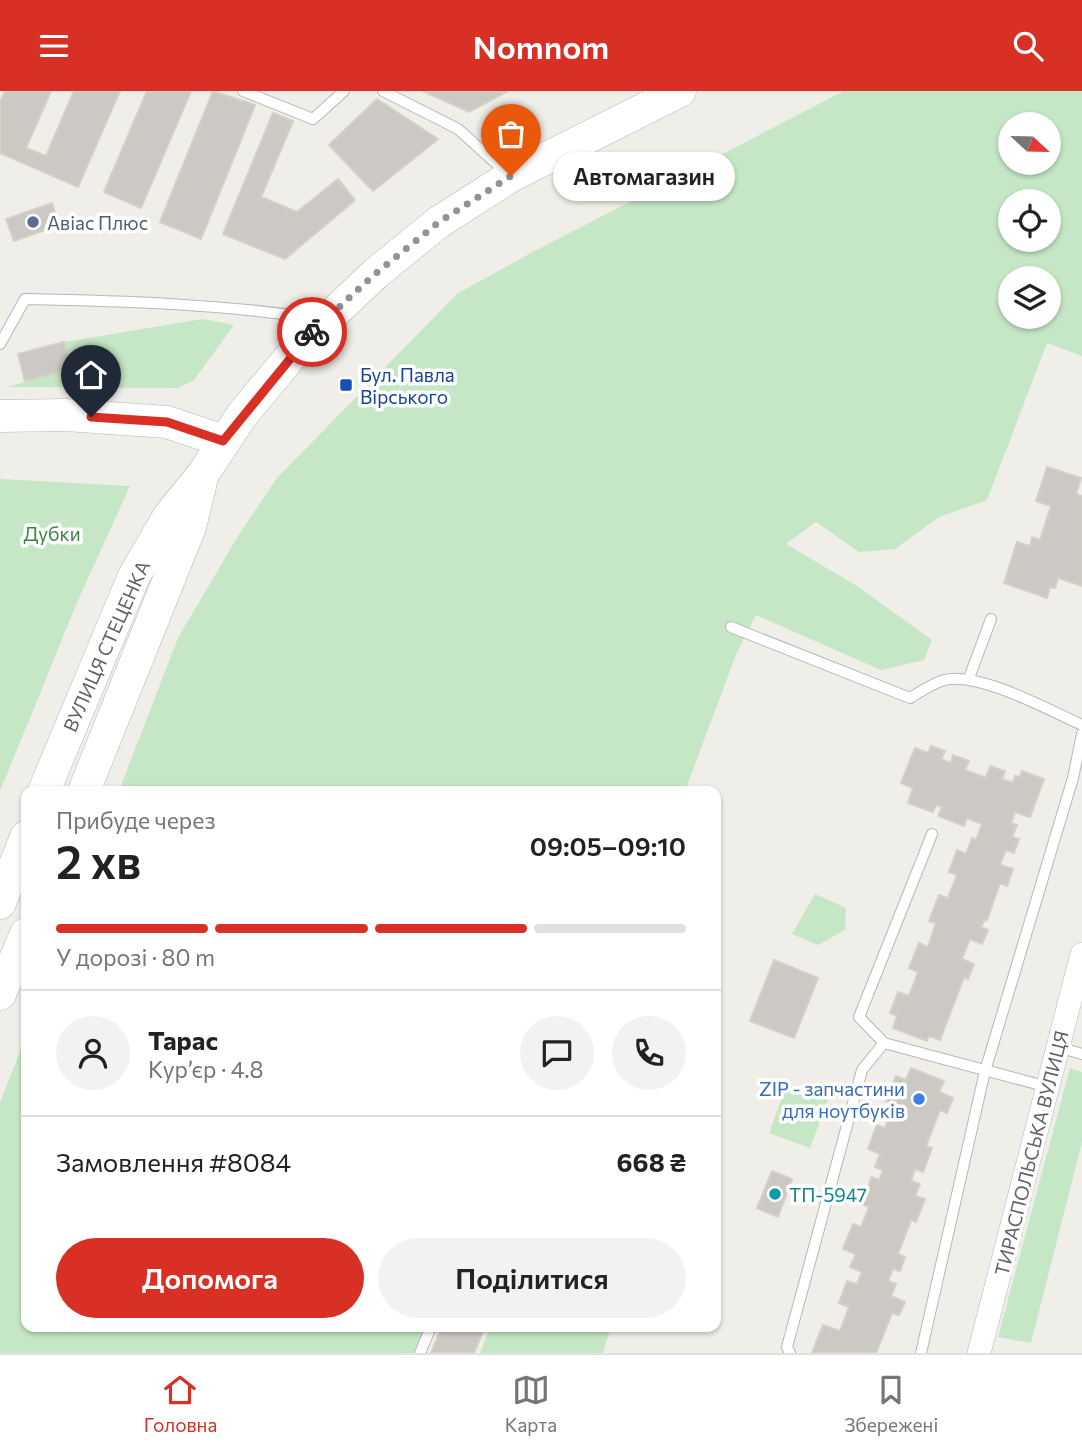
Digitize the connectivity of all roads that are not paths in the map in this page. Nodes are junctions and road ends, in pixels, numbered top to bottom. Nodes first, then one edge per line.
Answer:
1 (243, 91) edge
2 (344, 91) edge
3 (383, 91) edge
4 (680, 91) edge
5 (511, 176) junction
6 (326, 319) junction
7 (0, 344) edge
8 (0, 416) edge
9 (223, 441) junction
10 (203, 474) junction
11 (991, 619) dead end
12 (731, 627) dead end
13 (969, 678) junction
14 (1082, 725) edge
15 (1082, 734) edge
16 (46, 786) edge
17 (86, 786) edge
18 (932, 834) dead end
19 (21, 850) edge
20 (0, 903) edge
21 (21, 946) edge
22 (1082, 954) edge
23 (0, 994) edge
24 (884, 1043) junction
25 (1058, 1047) junction
26 (1082, 1054) edge
27 (985, 1071) junction
28 (1048, 1087) junction
29 (429, 1332) edge
30 (420, 1353) edge
31 (790, 1353) edge
32 (921, 1353) edge
33 (979, 1353) edge

1 - 2 lane
3 - 5 lane
4 - 5 main road, ВУЛИЦЯ СТЕЦЕНКА
5 - 6 main road, ВУЛИЦЯ СТЕЦЕНКА
6 - 7 lane
6 - 9 main road, ВУЛИЦЯ СТЕЦЕНКА
8 - 9 main road
9 - 10 main road, ВУЛИЦЯ СТЕЦЕНКА
10 - 16 main road, ВУЛИЦЯ СТЕЦЕНКА
10 - 17 main road, ВУЛИЦЯ СТЕЦЕНКА
11 - 13 lane
12 - 13 lane
13 - 14 lane
15 - 27 lane
18 - 24 lane
19 - 20 main road
21 - 23 main road
22 - 25 street, ТИРАСПОЛЬСЬКА ВУЛИЦЯ
24 - 27 lane
24 - 31 lane
25 - 26 lane
25 - 28 street, ТИРАСПОЛЬСЬКА ВУЛИЦЯ
27 - 28 lane
27 - 32 lane
28 - 33 street, ТИРАСПОЛЬСЬКА ВУЛИЦЯ
29 - 30 lane

